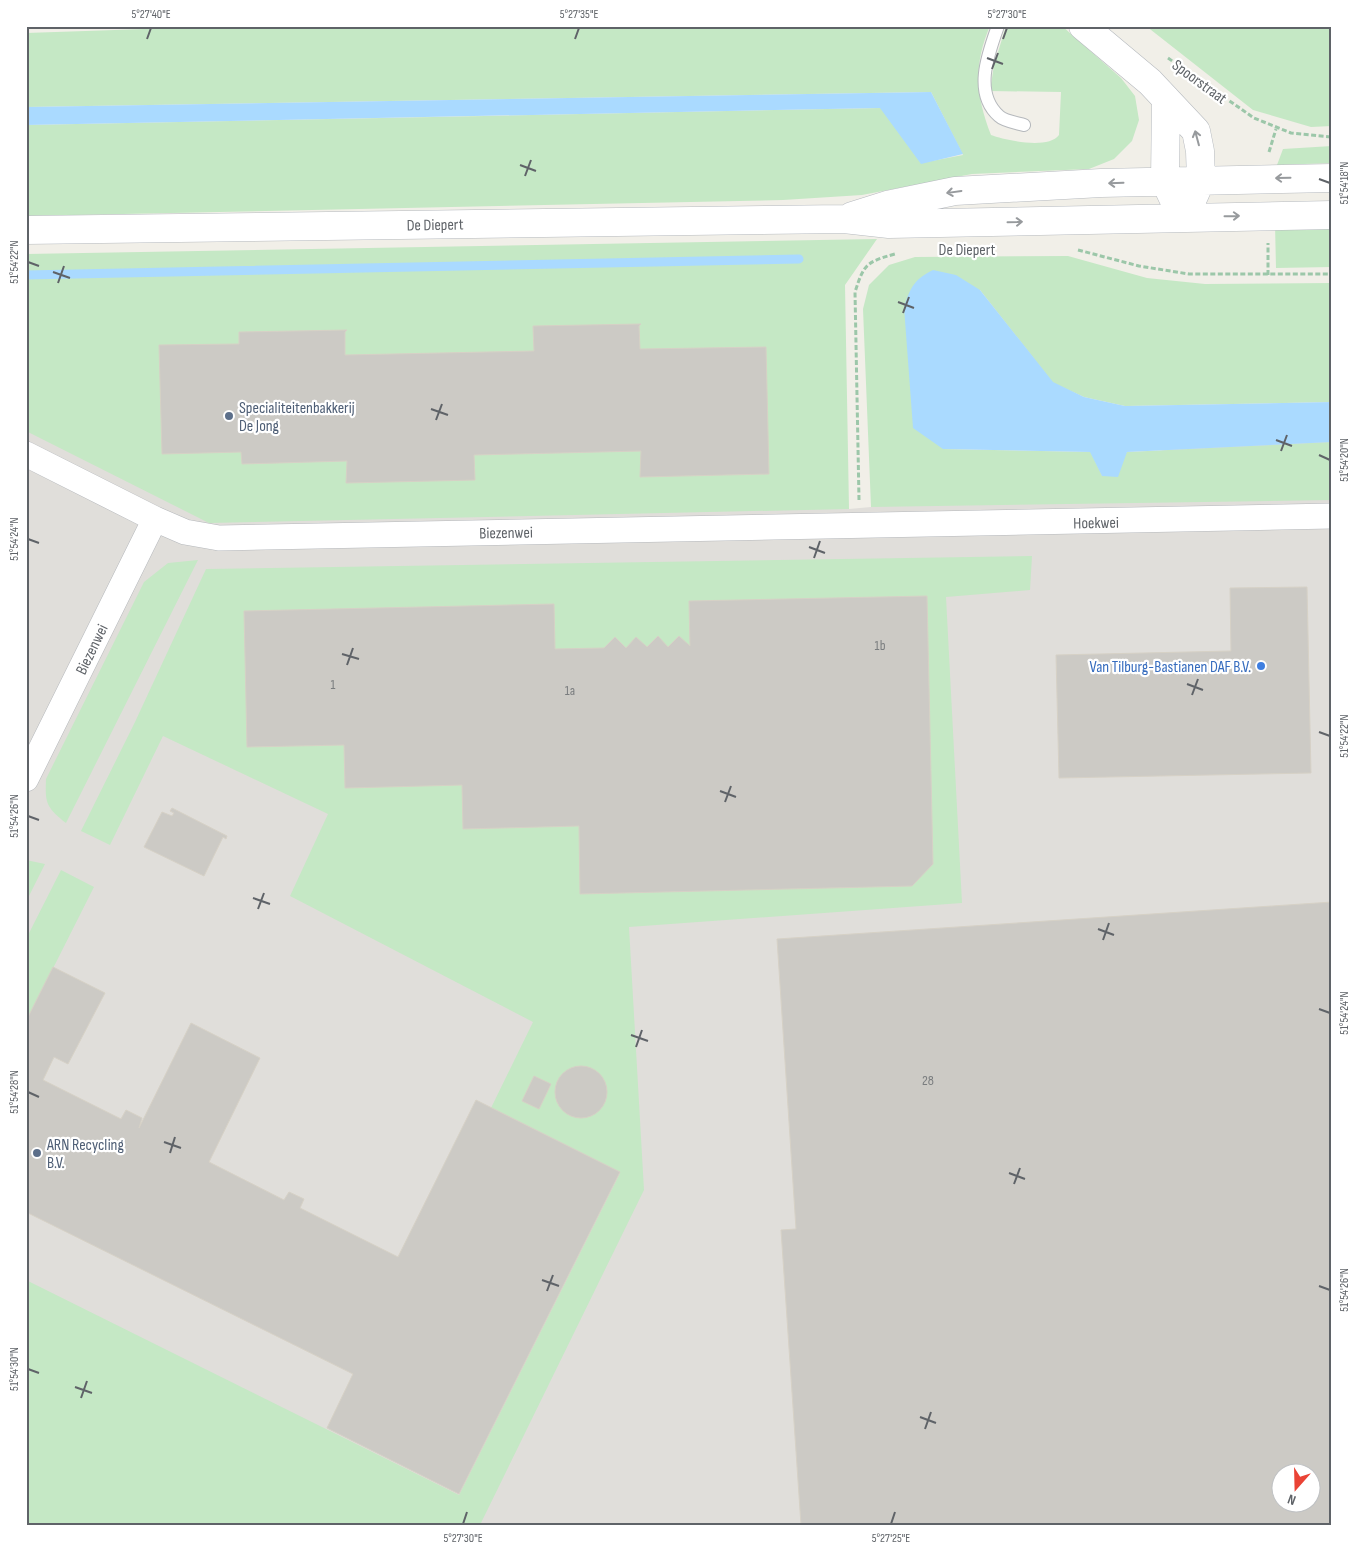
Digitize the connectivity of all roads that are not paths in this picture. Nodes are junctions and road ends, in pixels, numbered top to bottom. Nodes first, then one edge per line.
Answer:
1 (998, 26) edge
2 (1083, 26) edge
3 (1166, 99) junction
4 (1024, 125) dead end
5 (1332, 178) edge
6 (1201, 180) junction
7 (1165, 181) junction
8 (1332, 215) edge
9 (1183, 217) junction
10 (844, 218) junction
11 (26, 230) edge
12 (26, 454) edge
13 (1332, 516) edge
14 (155, 519) junction
15 (859, 526) joint
16 (26, 779) edge

1 - 4 lane
2 - 3 main road, Spoorstraat
6 -> 3 main road, Spoorstraat
3 - 7 main road
5 -> 6 main road, De Diepert
6 - 7 main road, De Diepert
6 - 9 main road, Spoorstraat
7 - 9 main road
7 -> 10 main road, De Diepert
9 -> 8 main road, De Diepert
10 -> 9 main road, De Diepert
10 - 11 main road, De Diepert
12 - 14 street, Biezenwei
13 - 15 street, Hoekwei
14 - 15 street, Biezenwei
14 - 16 street, Biezenwei

